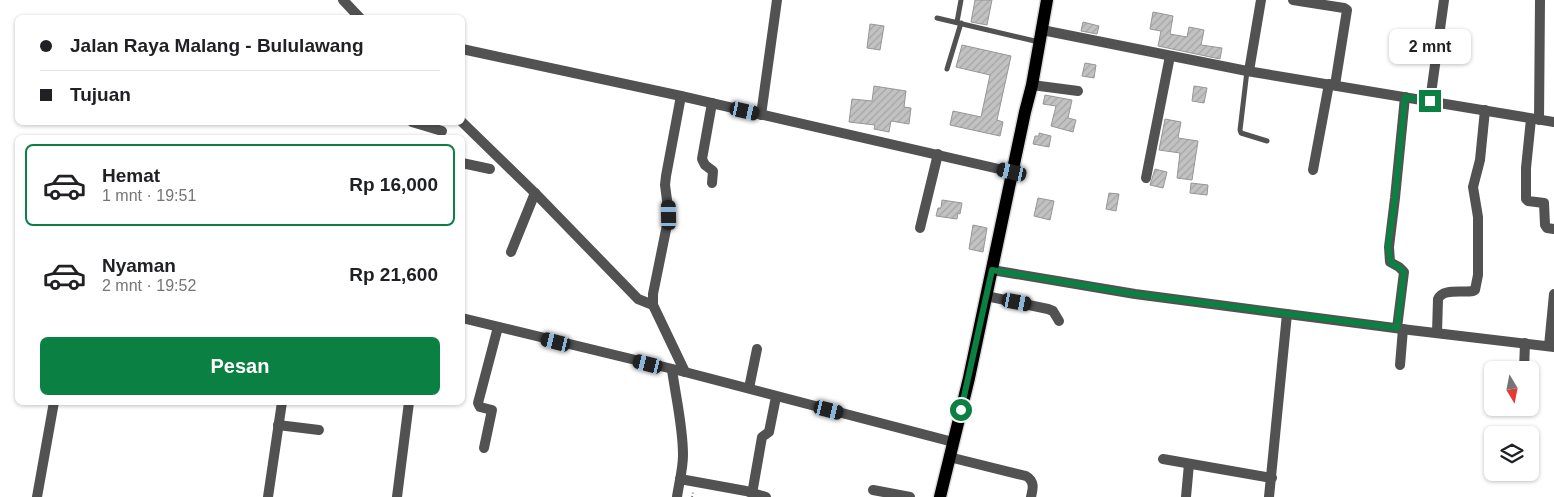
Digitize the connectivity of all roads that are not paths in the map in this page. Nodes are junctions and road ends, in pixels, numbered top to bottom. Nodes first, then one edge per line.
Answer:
1 (343, 0) edge
2 (777, 0) edge
3 (961, 0) edge
4 (1048, 0) edge
5 (1261, 0) edge
6 (1293, 0) edge
7 (1444, 0) edge
8 (1540, 0) edge
9 (357, 15) edge
10 (938, 18) dead end
11 (959, 23) junction
12 (1041, 36) junction
13 (465, 50) edge
14 (1170, 56) junction
15 (947, 69) dead end
16 (1248, 70) junction
17 (1332, 84) junction
18 (1032, 85) junction
19 (1078, 91) dead end
20 (681, 96) junction
21 (1405, 97) junction
22 (1430, 101) junction
23 (712, 104) junction
24 (1485, 110) junction
25 (761, 115) junction
26 (1535, 119) junction
27 (1554, 122) edge
28 (423, 125) edge
29 (465, 125) edge
30 (442, 130) edge
31 (1267, 141) dead end
32 (938, 154) junction
33 (465, 164) edge
34 (490, 169) dead end
35 (1313, 170) dead end
36 (1012, 172) junction
37 (1146, 178) dead end
38 (712, 183) dead end
39 (535, 193) junction
40 (920, 228) dead end
41 (1554, 229) edge
42 (511, 252) dead end
43 (992, 270) junction
44 (1554, 294) edge
45 (986, 296) junction
46 (653, 305) junction
47 (1287, 314) junction
48 (465, 319) edge
49 (1059, 321) dead end
50 (498, 327) junction
51 (1400, 328) junction
52 (1437, 333) junction
53 (1526, 343) junction
54 (1551, 346) edge
55 (757, 349) dead end
56 (1525, 361) edge
57 (1400, 365) dead end
58 (672, 370) junction
59 (685, 372) junction
60 (749, 388) junction
61 (776, 397) junction
62 (53, 405) edge
63 (281, 405) edge
64 (409, 405) edge
65 (278, 425) junction
66 (318, 430) dead end
67 (952, 442) junction
68 (484, 448) dead end
69 (949, 457) junction
70 (1163, 459) dead end
71 (1189, 464) junction
72 (1272, 478) junction
73 (680, 479) junction
74 (872, 490) dead end
75 (748, 494) edge
76 (37, 497) edge
77 (268, 497) edge
78 (396, 497) edge
79 (677, 497) edge
80 (766, 497) edge
81 (910, 497) edge
82 (940, 497) edge
83 (1031, 497) edge
84 (1186, 497) edge
85 (1269, 497) edge

1 - 9 street
2 - 25 street
3 - 11 lane
4 - 12 main road
5 - 16 street
6 - 17 street
7 - 22 street
8 - 26 street
10 - 11 lane
11 - 12 lane
11 - 15 lane
12 - 14 street
12 - 18 main road
13 - 20 street
14 - 16 street
14 - 37 street
16 - 17 street
16 - 31 lane
17 - 21 street
17 - 35 street
18 - 19 street
18 - 36 main road
20 - 23 street
20 - 46 street
21 - 22 street
21 - 51 street
22 - 24 street
23 - 25 street
23 - 38 street
24 - 26 street
24 - 52 street
25 - 32 street
26 - 27 street
26 - 41 street
28 - 30 street
29 - 39 street
32 - 36 street
32 - 40 street
33 - 34 street
36 - 43 main road
39 - 42 street
39 - 46 street
43 - 45 main road
43 - 47 street
44 - 54 street
45 - 49 street
45 - 67 main road
46 - 59 street
47 - 51 street
47 - 72 street
48 - 50 street
50 - 58 street
50 - 68 street
51 - 52 street
51 - 57 street
52 - 53 street
53 - 54 street
53 - 56 street
55 - 60 street
58 - 59 street
58 - 73 street
59 - 60 street
60 - 61 street
61 - 67 street
61 - 75 street
62 - 76 street
63 - 65 street
64 - 78 street
65 - 66 street
65 - 77 street
67 - 69 main road
69 - 82 main road
69 - 83 street
70 - 71 street
71 - 72 street
71 - 84 street
72 - 85 street
73 - 75 street
73 - 79 street
74 - 81 street
75 - 80 street

